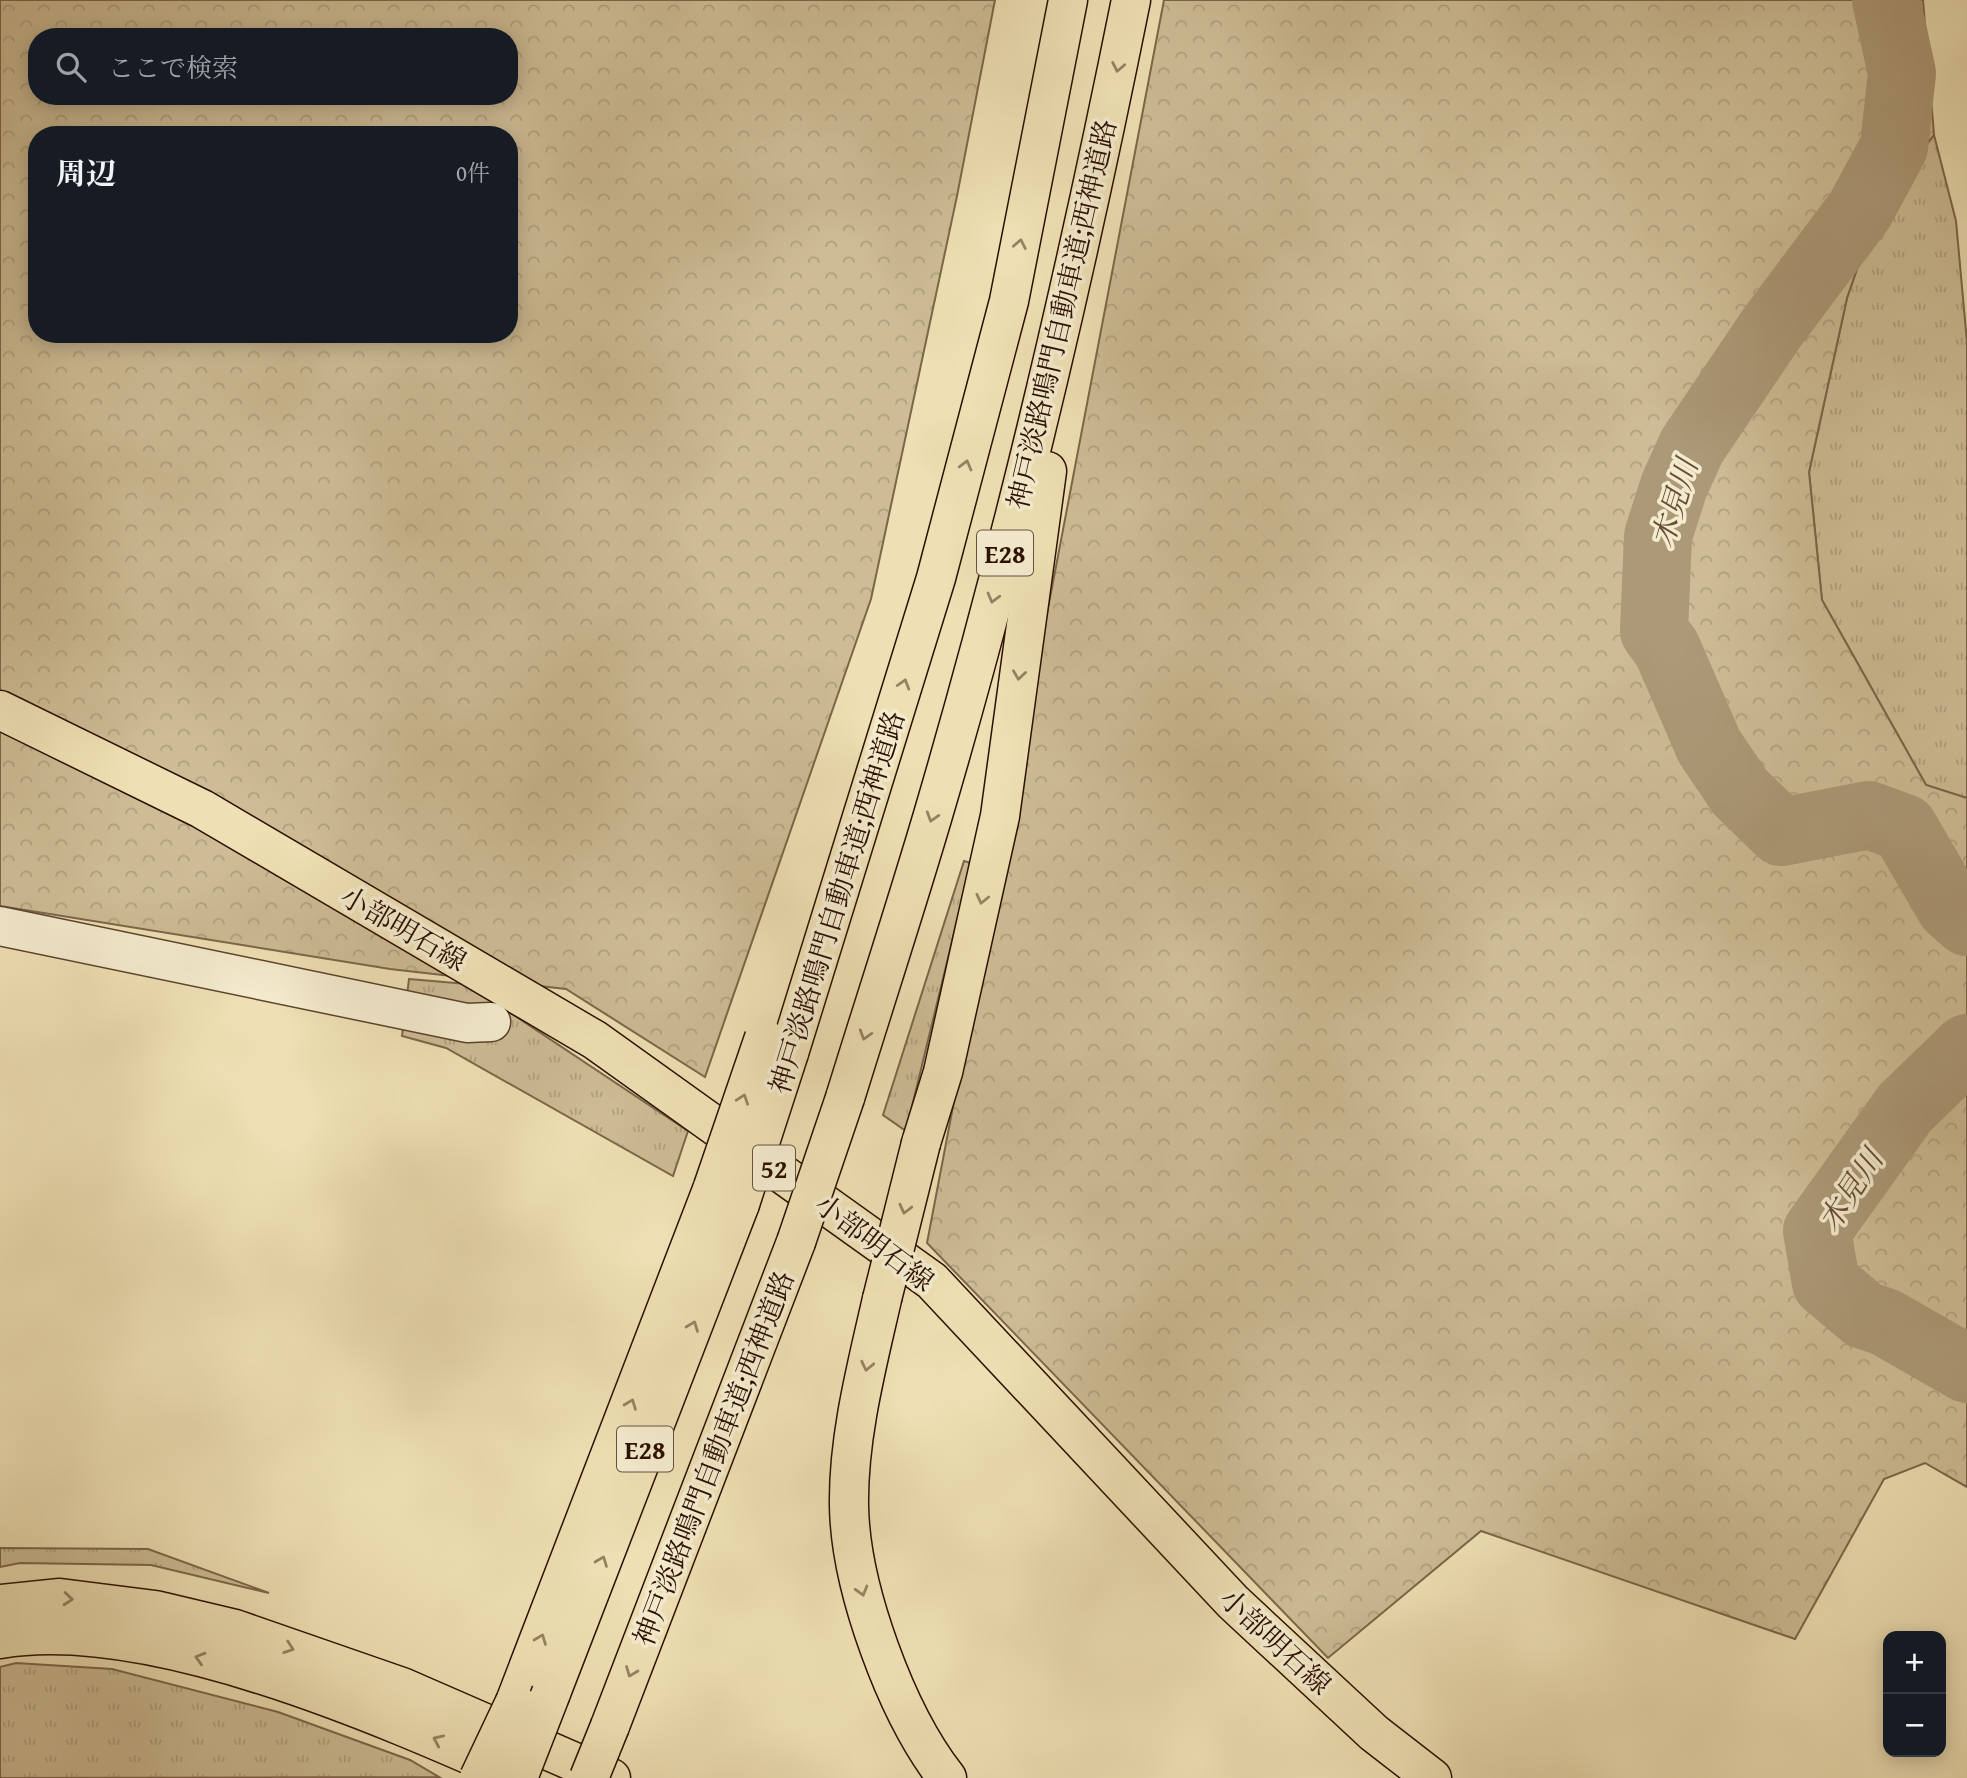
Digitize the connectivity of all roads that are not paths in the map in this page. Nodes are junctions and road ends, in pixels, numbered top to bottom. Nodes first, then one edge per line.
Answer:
1 (1068, 0) edge
2 (1132, 0) edge
3 (1074, 267) junction
4 (0, 709) edge
5 (0, 926) edge
6 (491, 1023) dead end
7 (727, 1195) junction
8 (0, 1604) edge
9 (0, 1639) edge
10 (479, 1778) edge
11 (521, 1778) edge
12 (589, 1778) edge
13 (611, 1778) edge
14 (947, 1778) edge
15 (1432, 1778) edge

7 -> 1 main road, 神戸淡路鳴門自動車道;西神道路 / E28, bridge
2 -> 3 main road, 神戸淡路鳴門自動車道;西神道路 / E28
3 -> 12 main road, 神戸淡路鳴門自動車道;西神道路 / E28, bridge
3 -> 14 main road, bridge
4 - 15 main road, 小部明石線 / 52
5 - 6 lane
10 -> 7 main road, bridge
11 -> 7 main road, 神戸淡路鳴門自動車道;西神道路 / E28, bridge
8 -> 13 main road
11 -> 9 main road

